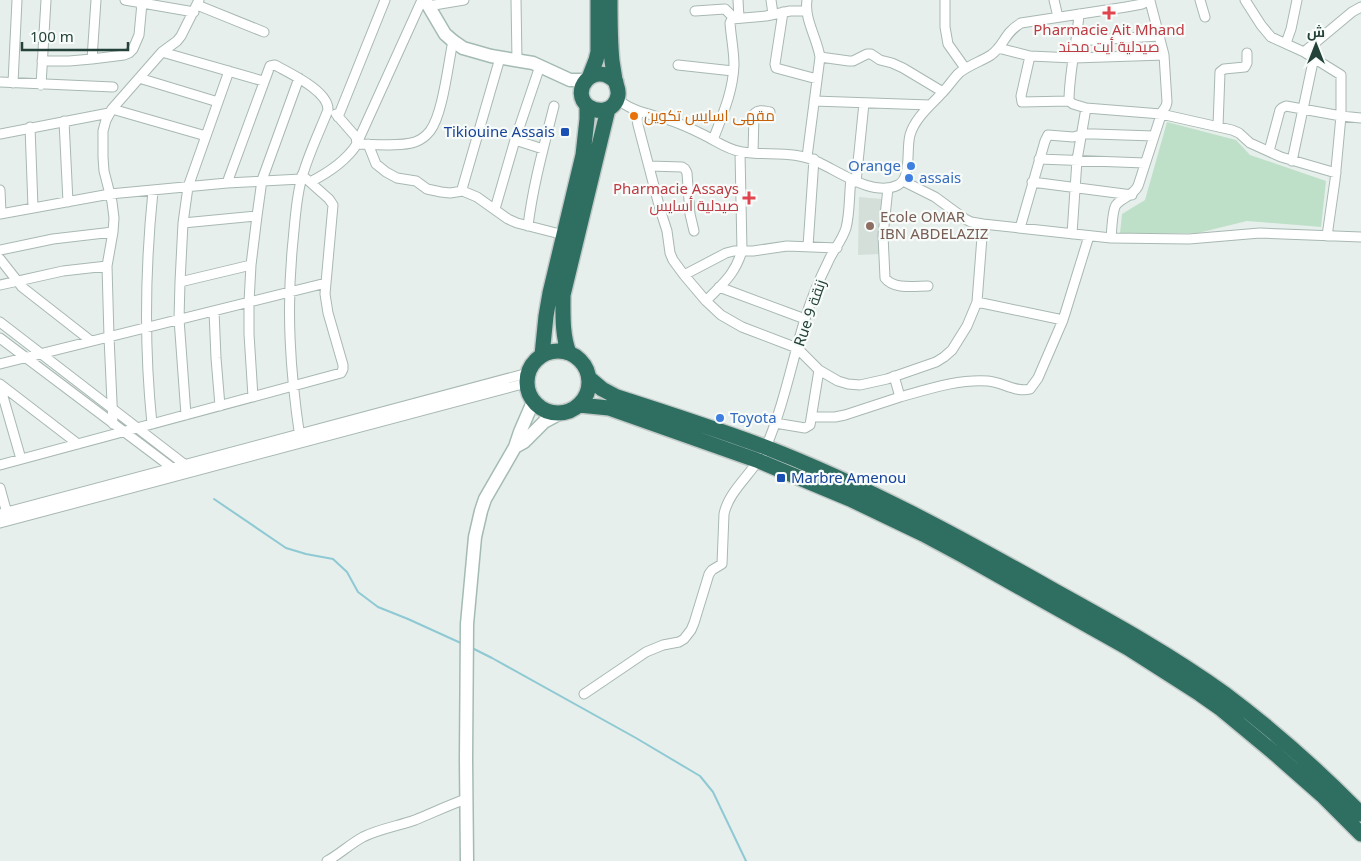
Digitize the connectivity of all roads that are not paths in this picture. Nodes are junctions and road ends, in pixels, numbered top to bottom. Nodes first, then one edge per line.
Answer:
1 (17, 0) edge
2 (46, 0) edge
3 (96, 0) edge
4 (127, 0) edge
5 (385, 0) edge
6 (464, 0) edge
7 (516, 0) edge
8 (598, 0) edge
9 (610, 0) edge
10 (738, 0) edge
11 (771, 0) edge
12 (807, 0) edge
13 (946, 0) edge
14 (1054, 0) edge
15 (1150, 0) edge
16 (1200, 0) edge
17 (1245, 0) edge
18 (1297, 0) edge
19 (425, 2) edge
20 (142, 3) junction
21 (196, 6) edge
22 (1361, 7) edge
23 (695, 11) dead end
24 (807, 11) junction
25 (778, 13) junction
26 (1079, 14) junction
27 (1058, 17) junction
28 (1205, 17) dead end
29 (737, 18) junction
30 (264, 32) dead end
31 (1159, 36) junction
32 (453, 41) junction
33 (1076, 41) junction
34 (1286, 43) junction
35 (998, 48) junction
36 (162, 52) junction
37 (1304, 52) junction
38 (1247, 53) dead end
39 (1164, 55) junction
40 (1030, 56) junction
41 (820, 57) junction
42 (1314, 57) junction
43 (500, 58) junction
44 (1074, 58) junction
45 (92, 59) junction
46 (517, 60) junction
47 (42, 61) junction
48 (678, 65) dead end
49 (540, 66) junction
50 (965, 68) junction
51 (733, 70) junction
52 (229, 71) junction
53 (561, 77) junction
54 (139, 78) junction
55 (298, 78) junction
56 (587, 79) junction
57 (817, 79) junction
58 (263, 81) junction
59 (0, 82) edge
60 (13, 82) junction
61 (616, 82) junction
62 (41, 85) junction
63 (113, 87) dead end
64 (943, 92) junction
65 (585, 101) junction
66 (814, 101) junction
67 (1069, 101) junction
68 (218, 102) junction
69 (864, 103) junction
70 (328, 105) junction
71 (612, 105) junction
72 (930, 105) junction
73 (554, 106) dead end
74 (1086, 108) junction
75 (1303, 109) junction
76 (111, 111) junction
77 (639, 111) junction
78 (770, 112) dead end
79 (1161, 114) junction
80 (1341, 116) junction
81 (338, 117) junction
82 (1361, 118) edge
83 (64, 121) junction
84 (1218, 126) junction
85 (30, 127) junction
86 (0, 134) edge
87 (1081, 135) junction
88 (206, 136) junction
89 (1154, 136) junction
90 (515, 140) junction
91 (713, 140) junction
92 (357, 142) junction
93 (368, 144) junction
94 (543, 149) junction
95 (1269, 151) junction
96 (740, 152) junction
97 (753, 153) junction
98 (810, 158) junction
99 (1039, 159) junction
100 (1077, 160) junction
101 (1292, 161) junction
102 (1145, 163) junction
103 (649, 166) junction
104 (1336, 173) junction
105 (305, 179) junction
106 (262, 180) junction
107 (854, 180) junction
108 (903, 181) junction
109 (227, 182) junction
110 (1032, 182) junction
111 (188, 187) junction
112 (888, 188) junction
113 (1075, 188) junction
114 (0, 190) edge
115 (153, 190) junction
116 (463, 191) junction
117 (110, 194) junction
118 (1132, 195) junction
119 (0, 197) edge
120 (68, 202) junction
121 (33, 207) junction
122 (495, 209) junction
123 (0, 214) edge
124 (257, 216) junction
125 (183, 223) junction
126 (983, 224) junction
127 (528, 226) junction
128 (1020, 228) junction
129 (694, 231) dead end
130 (113, 232) junction
131 (1072, 234) junction
132 (564, 235) junction
133 (1089, 236) junction
134 (1327, 236) junction
135 (1361, 237) edge
136 (1111, 238) junction
137 (808, 246) junction
138 (837, 248) junction
139 (0, 250) edge
140 (742, 251) junction
141 (0, 259) edge
142 (252, 265) junction
143 (107, 266) junction
144 (684, 275) junction
145 (16, 281) junction
146 (180, 282) junction
147 (326, 284) junction
148 (0, 285) edge
149 (928, 286) dead end
150 (719, 288) junction
151 (289, 292) junction
152 (706, 301) junction
153 (249, 302) junction
154 (977, 302) junction
155 (214, 311) junction
156 (179, 319) junction
157 (805, 319) junction
158 (1063, 320) junction
159 (0, 322) edge
160 (146, 328) junction
161 (109, 337) junction
162 (0, 338) edge
163 (92, 341) junction
164 (797, 348) junction
165 (569, 353) junction
166 (41, 354) junction
167 (542, 355) junction
168 (26, 357) junction
169 (0, 364) edge
170 (819, 370) junction
171 (894, 376) junction
172 (527, 378) junction
173 (589, 378) junction
174 (0, 385) edge
175 (293, 386) junction
176 (253, 397) junction
177 (900, 397) junction
178 (533, 402) junction
179 (580, 405) junction
180 (220, 406) junction
181 (112, 408) junction
182 (559, 414) junction
183 (186, 415) junction
184 (812, 417) junction
185 (775, 423) junction
186 (113, 424) junction
187 (152, 424) junction
188 (138, 428) junction
189 (124, 432) junction
190 (300, 439) junction
191 (78, 444) junction
192 (515, 448) junction
193 (762, 454) junction
194 (21, 459) junction
195 (0, 464) edge
196 (186, 465) junction
197 (172, 468) junction
198 (194, 472) junction
199 (181, 475) junction
200 (0, 488) edge
201 (4, 518) edge
202 (584, 694) dead end
203 (466, 799) junction
204 (1361, 814) edge
205 (1361, 834) edge
206 (327, 861) edge
207 (467, 861) edge

1 - 60 street
2 - 47 street
3 - 45 street
4 - 20 street
5 - 81 street
6 - 19 street
7 - 46 street
8 - 56 highway
9 - 61 highway
10 - 29 street
11 - 25 street
12 - 24 street
13 - 50 street
14 - 27 street
15 - 26 street
15 - 31 street
16 - 28 street
17 - 34 street
18 - 34 street
19 - 32 street
19 - 92 street
20 - 21 street
20 - 45 street
21 - 30 street
21 - 36 street
22 - 37 street
23 - 29 street
24 - 25 street
24 - 41 street
25 - 29 street
25 - 57 street
26 - 27 street
26 - 33 street
27 - 35 street
29 - 51 street
31 - 33 street
31 - 39 street
32 - 43 street
32 - 93 street
33 - 44 street
34 - 37 street
35 - 40 street
35 - 50 street
36 - 52 street
36 - 54 street
37 - 42 street
38 - 84 street
39 - 44 street
39 - 79 street
40 - 44 street
40 - 67 street
41 - 57 street
41 - 64 street
42 - 75 street
42 - 80 street
43 - 46 street
43 - 116 street
44 - 67 street
45 - 47 street
46 - 49 street
47 - 62 street
48 - 51 street
49 - 53 street
49 - 90 street
50 - 64 street
51 - 91 street
52 - 58 street
52 - 68 street
53 - 56 street
53 - 65 street
54 - 68 street
54 - 76 street
55 - 58 street
55 - 70 street
55 - 106 street
56 - 61 highway
56 - 65 highway
57 - 66 street
58 - 109 street
59 - 60 street
60 - 62 street
61 - 71 highway
62 - 63 street
64 - 72 street
65 - 71 highway
65 - 132 highway
66 - 69 street
66 - 98 street
67 - 74 street
68 - 88 street
69 - 72 street
69 - 107 street, Rue 9 زنقة
70 - 81 street
70 - 105 street
71 - 77 street
71 - 165 highway
72 - 108 street
73 - 94 street
74 - 79 street
74 - 87 street
75 - 80 street
75 - 95 street
75 - 101 street
76 - 83 street
76 - 88 street
76 - 117 street
77 - 91 street
77 - 103 street
78 - 97 street
79 - 84 street
79 - 89 street
80 - 82 street
80 - 104 street
81 - 92 street
83 - 85 street
83 - 120 street
84 - 95 street
85 - 86 street
85 - 121 street
87 - 89 street
87 - 99 street
87 - 100 street
88 - 111 street
89 - 102 street
90 - 94 street
90 - 122 street
91 - 96 street
92 - 93 street
92 - 105 street
93 - 116 street
94 - 127 street
95 - 101 street
96 - 97 street
96 - 140 street
97 - 98 street
98 - 107 street
98 - 137 street
99 - 100 street
99 - 110 street
100 - 102 street
100 - 113 street
101 - 104 street
102 - 118 street
103 - 129 street
103 - 144 street
104 - 134 street
105 - 106 street
105 - 147 street
105 - 151 street
106 - 109 street
106 - 124 street
107 - 112 street
107 - 138 street, Rue 9 زنقة
108 - 112 street
108 - 126 street
109 - 111 street
110 - 113 street
110 - 128 street
111 - 115 street
111 - 125 street
112 - 149 street
113 - 118 street
113 - 131 street
114 - 119 street
115 - 117 street
115 - 160 street
116 - 122 street
117 - 120 street
117 - 130 street
118 - 136 street
119 - 123 street
120 - 121 street
121 - 123 street
122 - 127 street
124 - 125 street
124 - 142 street
125 - 146 street
126 - 128 street
126 - 154 street
127 - 132 street
128 - 131 street
130 - 139 street
130 - 143 street
131 - 133 street
132 - 167 highway
133 - 136 street
133 - 158 street
134 - 135 street
134 - 136 street
137 - 138 street
137 - 140 street
138 - 157 street, Rue 9 زنقة
140 - 144 street
140 - 150 street
141 - 145 street
142 - 146 street
142 - 153 street
143 - 145 street
143 - 161 street
144 - 152 street
145 - 148 street
145 - 163 street
146 - 156 street
147 - 151 street
147 - 175 street
150 - 152 street
150 - 157 street
151 - 153 street
151 - 175 street
152 - 164 street
153 - 155 street
153 - 176 street
154 - 158 street
154 - 171 street
155 - 156 street
155 - 180 street
156 - 160 street
156 - 183 street
157 - 164 street, Rue 9 زنقة
158 - 177 street
159 - 166 street
160 - 161 street
160 - 187 street
161 - 163 street
161 - 181 street
162 - 168 street
163 - 166 street
164 - 170 street
164 - 185 street, Rue 9 زنقة
165 - 167 highway
165 - 173 highway
166 - 168 street
166 - 181 street
167 - 172 highway
168 - 169 street
168 - 186 street
170 - 171 street
170 - 184 street
171 - 177 street
172 - 178 highway
172 - 190 street
173 - 179 highway
173 - 193 highway
174 - 191 street
174 - 194 street
175 - 176 street
175 - 190 street
176 - 180 street
177 - 184 street
178 - 182 highway
178 - 192 street
179 - 182 highway
179 - 193 highway
180 - 183 street
181 - 186 street
181 - 188 street
182 - 192 street
183 - 187 street
184 - 185 street
185 - 193 street, Rue 9 زنقة
186 - 189 street
187 - 188 street
188 - 189 street
188 - 196 street
189 - 191 street
189 - 197 street
190 - 196 street
190 - 198 street
191 - 194 street
192 - 203 street
193 - 202 street, Rue 9 زنقة
193 - 204 highway
193 - 205 highway
194 - 195 street
196 - 197 street
196 - 198 street
197 - 199 street
197 - 201 street
198 - 199 street
199 - 201 street
200 - 201 street
203 - 206 street
203 - 207 street

